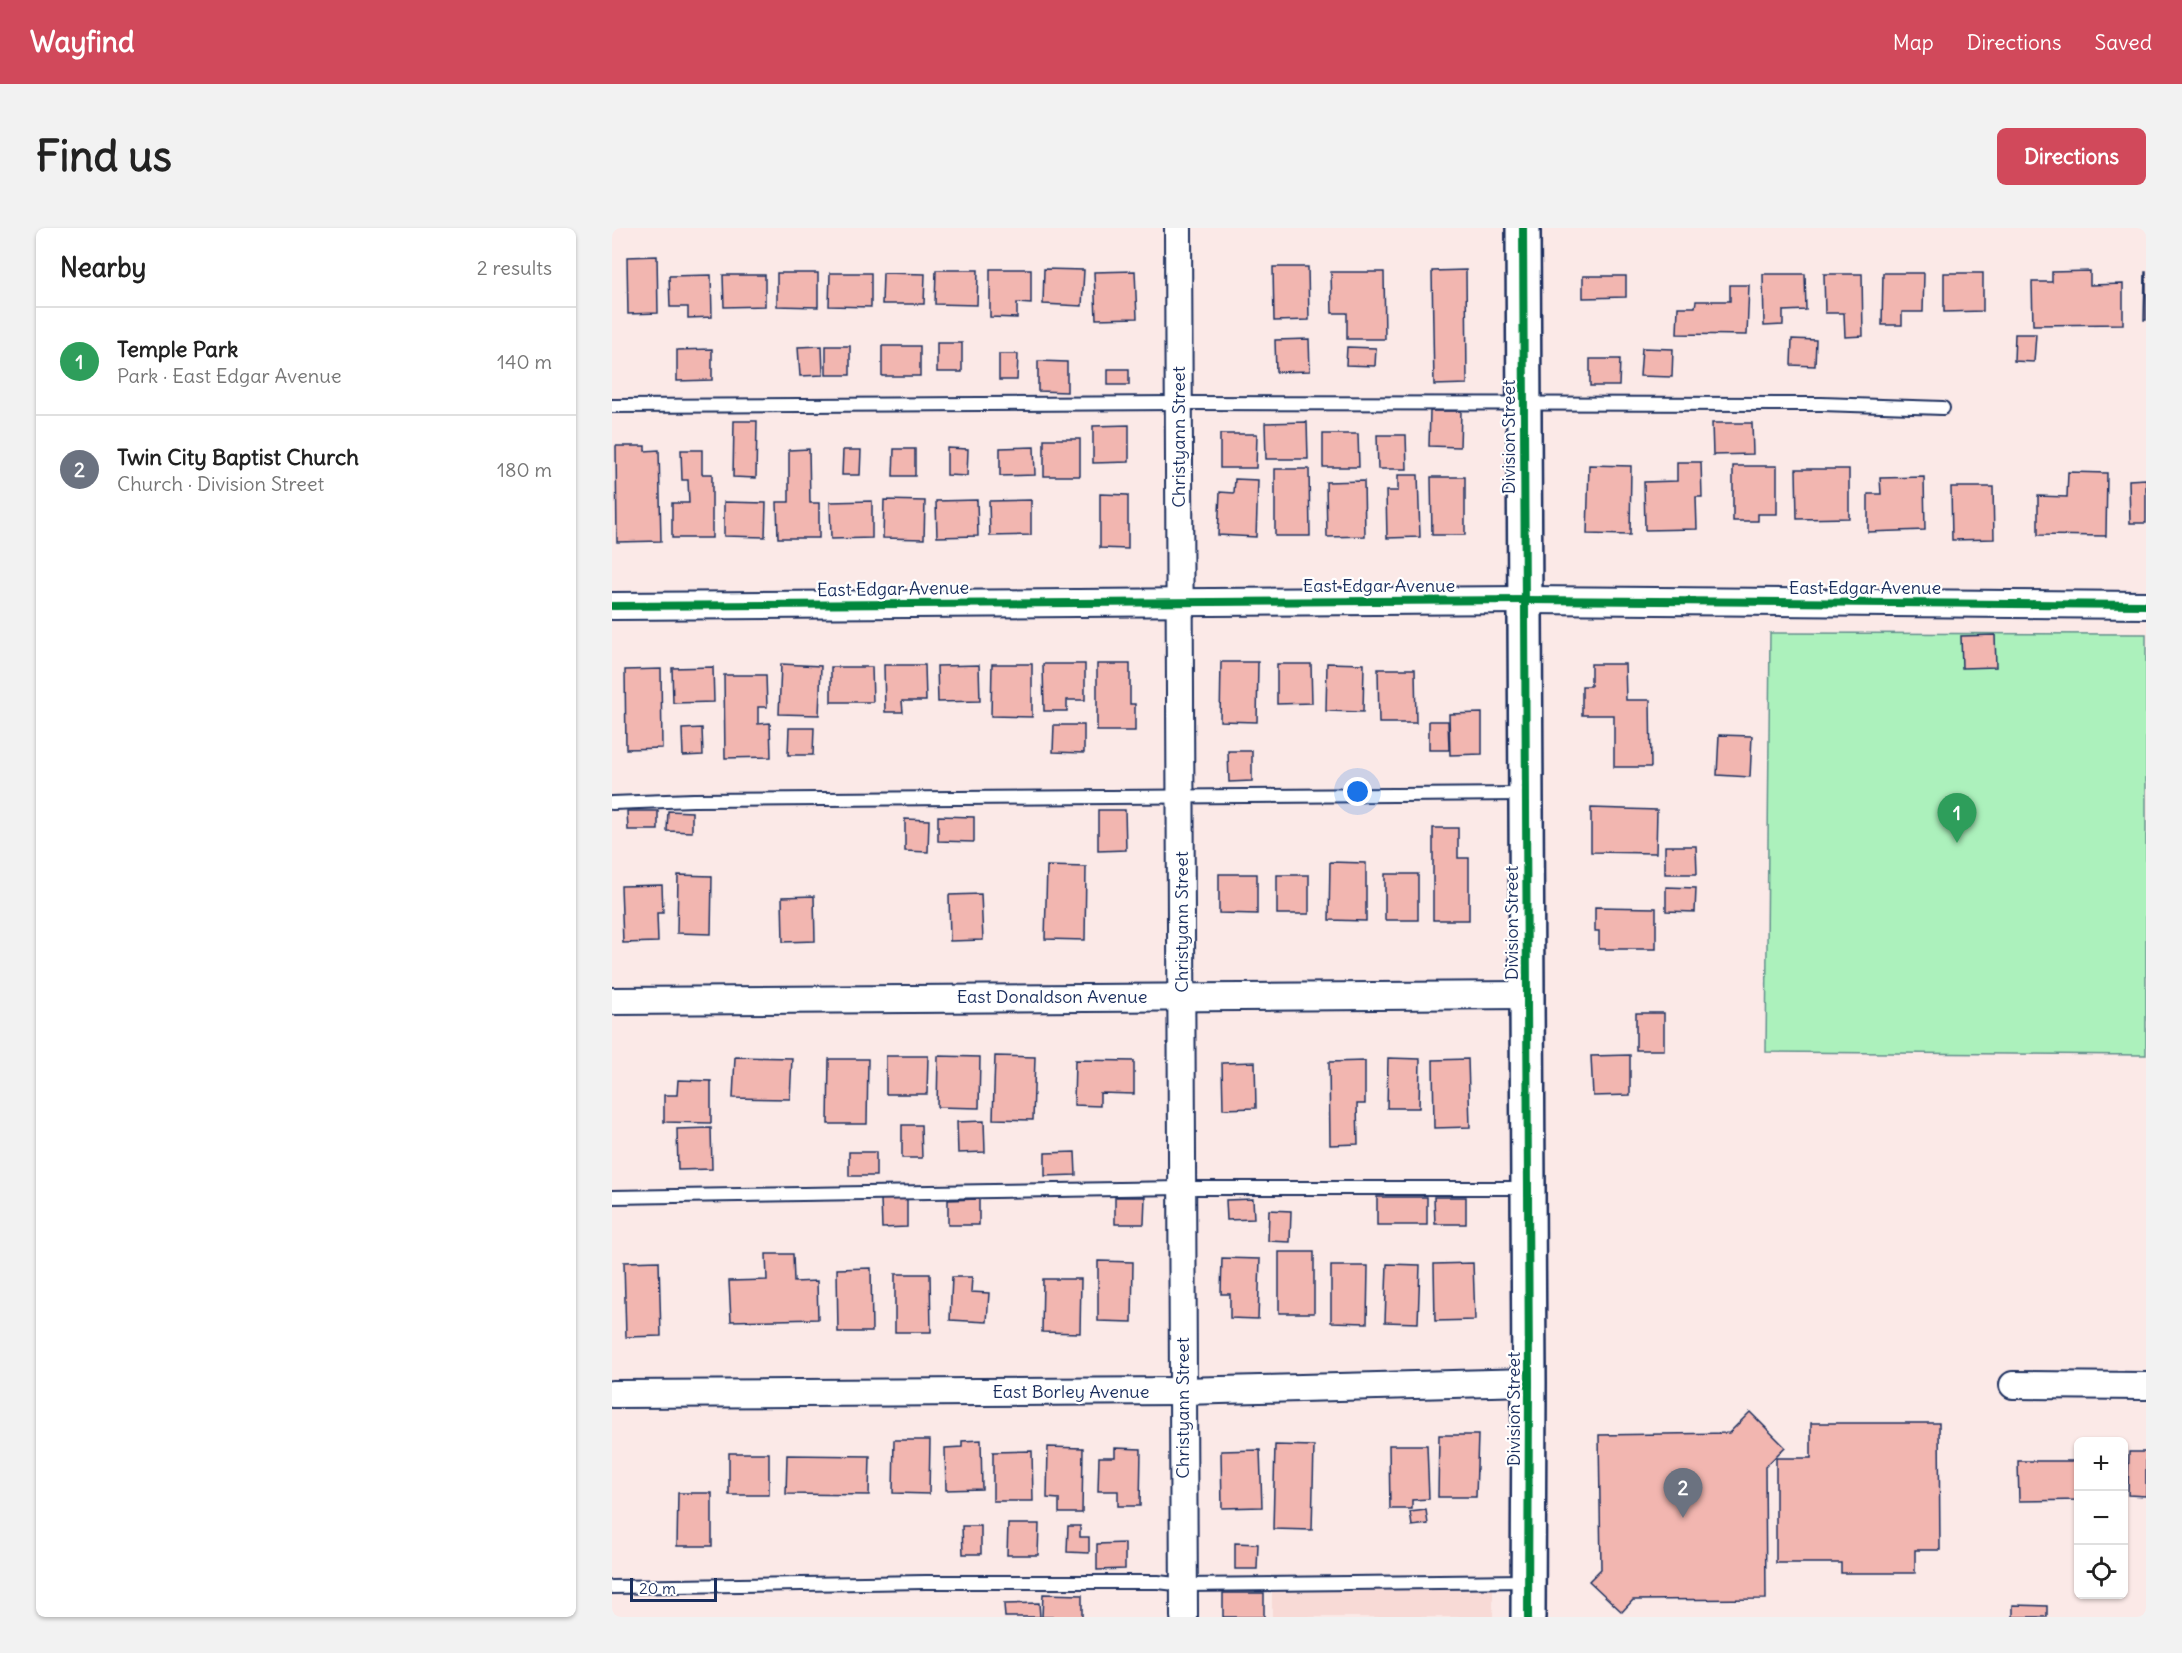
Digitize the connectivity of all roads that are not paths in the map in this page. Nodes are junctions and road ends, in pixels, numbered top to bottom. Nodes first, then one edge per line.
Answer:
1 (1178, 228) edge
2 (1523, 228) edge
3 (1179, 403) junction
4 (1524, 405) junction
5 (612, 406) edge
6 (1943, 408) dead end
7 (1525, 600) junction
8 (1179, 601) junction
9 (2146, 605) edge
10 (612, 606) edge
11 (1527, 794) junction
12 (1182, 797) junction
13 (612, 803) edge
14 (1527, 995) junction
15 (1182, 996) junction
16 (612, 1001) edge
17 (1182, 1188) junction
18 (1528, 1188) junction
19 (612, 1197) edge
20 (1529, 1382) junction
21 (2013, 1384) dead end
22 (2146, 1386) edge
23 (1182, 1391) junction
24 (612, 1395) edge
25 (1529, 1580) junction
26 (1184, 1585) junction
27 (612, 1587) edge
28 (1184, 1617) edge
29 (1528, 1617) edge

1 - 3 street, Christyann Street
2 - 4 street, Division Street
3 - 4 lane
3 - 5 lane
3 - 8 street, Christyann Street
4 - 6 lane
4 - 7 street, Division Street
7 - 8 street, East Edgar Avenue
7 - 9 street, East Edgar Avenue
7 - 11 street, Division Street
8 - 10 street, East Edgar Avenue
8 - 12 street, Christyann Street
11 - 12 lane
11 - 14 street, Division Street
12 - 13 lane
12 - 15 street, Christyann Street
14 - 15 street, East Donaldson Avenue
14 - 18 street, Division Street
15 - 16 street, East Donaldson Avenue
15 - 17 street, Christyann Street
17 - 18 lane
17 - 19 lane
17 - 23 street, Christyann Street
18 - 20 street, Division Street
20 - 23 street, East Borley Avenue
20 - 25 street, Division Street
21 - 22 street
23 - 24 street, East Borley Avenue
23 - 26 street, Christyann Street
25 - 26 lane
25 - 29 street, Division Street
26 - 27 lane
26 - 28 street, Christyann Street

